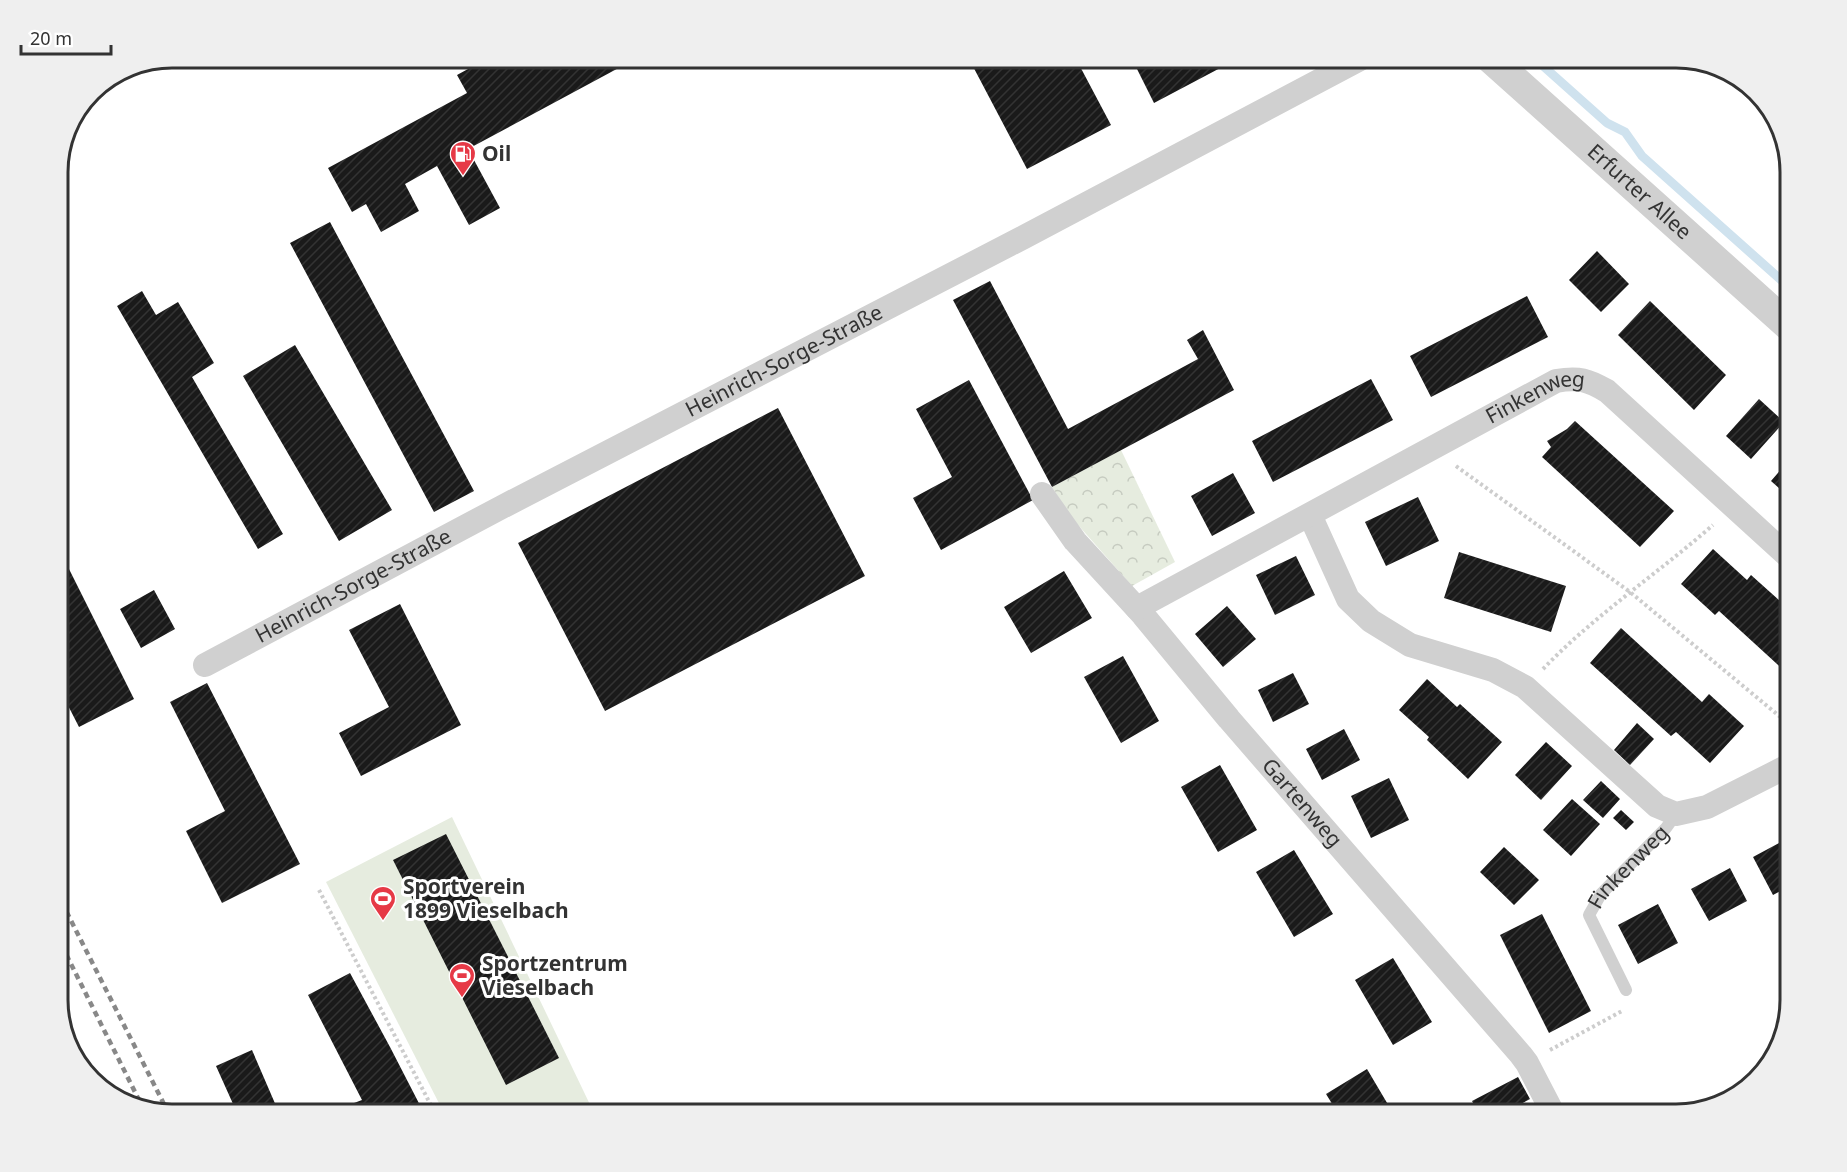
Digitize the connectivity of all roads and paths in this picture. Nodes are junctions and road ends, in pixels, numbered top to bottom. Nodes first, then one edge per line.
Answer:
1 (1343, 68) edge
2 (1501, 68) edge
3 (1779, 317) edge
4 (1431, 448) junction
5 (1042, 494) dead end
6 (1734, 508) junction
7 (1310, 515) junction
8 (1779, 549) edge
9 (1630, 592) junction
10 (1137, 608) junction
11 (205, 665) dead end
12 (1525, 687) junction
13 (1780, 716) edge
14 (1780, 770) edge
15 (1676, 814) junction
16 (319, 890) dead end
17 (1626, 990) joint
18 (1527, 1063) junction
19 (430, 1104) edge
20 (1548, 1104) edge

1 - 11 street, Heinrich-Sorge-Straße
2 - 3 street, Erfurter Allee
4 - 6 street, Finkenweg
4 - 7 street, Finkenweg
4 - 9 path
5 - 10 street, Gartenweg
6 - 8 street, Finkenweg
6 - 9 path
7 - 10 street, Finkenweg
7 - 12 street, Finkenweg
9 - 12 path
9 - 13 path
10 - 18 street, Gartenweg
12 - 15 street, Finkenweg
14 - 15 street, Finkenweg
15 - 17 lane, Finkenweg
16 - 19 path
17 - 18 path
18 - 20 street, Gartenweg

